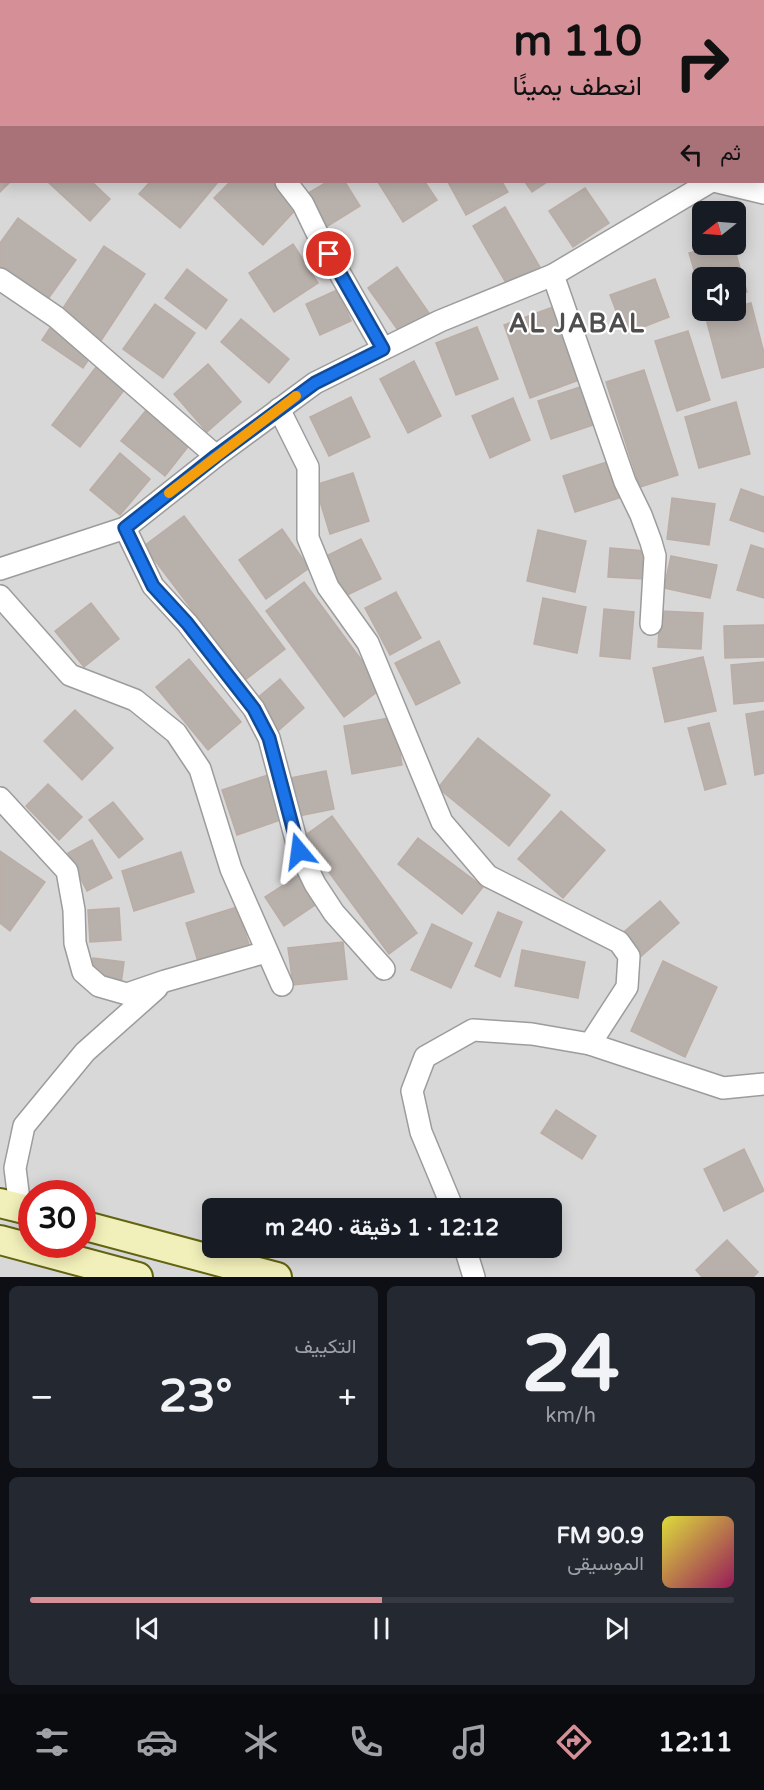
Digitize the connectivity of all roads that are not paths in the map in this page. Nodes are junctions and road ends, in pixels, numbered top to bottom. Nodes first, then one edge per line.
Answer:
1 (287, 183) edge
2 (708, 183) edge
3 (722, 183) edge
4 (764, 193) edge
5 (553, 275) junction
6 (0, 279) edge
7 (383, 349) junction
8 (279, 409) junction
9 (216, 456) junction
10 (125, 528) junction
11 (0, 569) edge
12 (0, 596) edge
13 (651, 624) dead end
14 (2, 806) edge
15 (266, 952) junction
16 (384, 969) dead end
17 (165, 981) junction
18 (282, 985) dead end
19 (590, 1044) junction
20 (764, 1084) edge
21 (448, 1198) edge
22 (17, 1208) edge
23 (96, 1229) edge
24 (0, 1240) edge
25 (468, 1258) edge
26 (100, 1272) edge
27 (138, 1277) edge
28 (277, 1277) edge
29 (474, 1277) edge

1 - 7 street
2 - 5 street
3 - 4 street
5 - 7 street
5 - 13 street
6 - 9 street
7 - 8 street
8 - 9 street
8 - 19 street
9 - 10 street
10 - 11 street
10 - 16 street
12 - 15 street
14 - 17 street
15 - 17 street
15 - 18 street
17 - 22 street
19 - 20 street
19 - 21 street
23 - 28 main road
24 - 26 main road
25 - 29 street
26 - 27 main road

